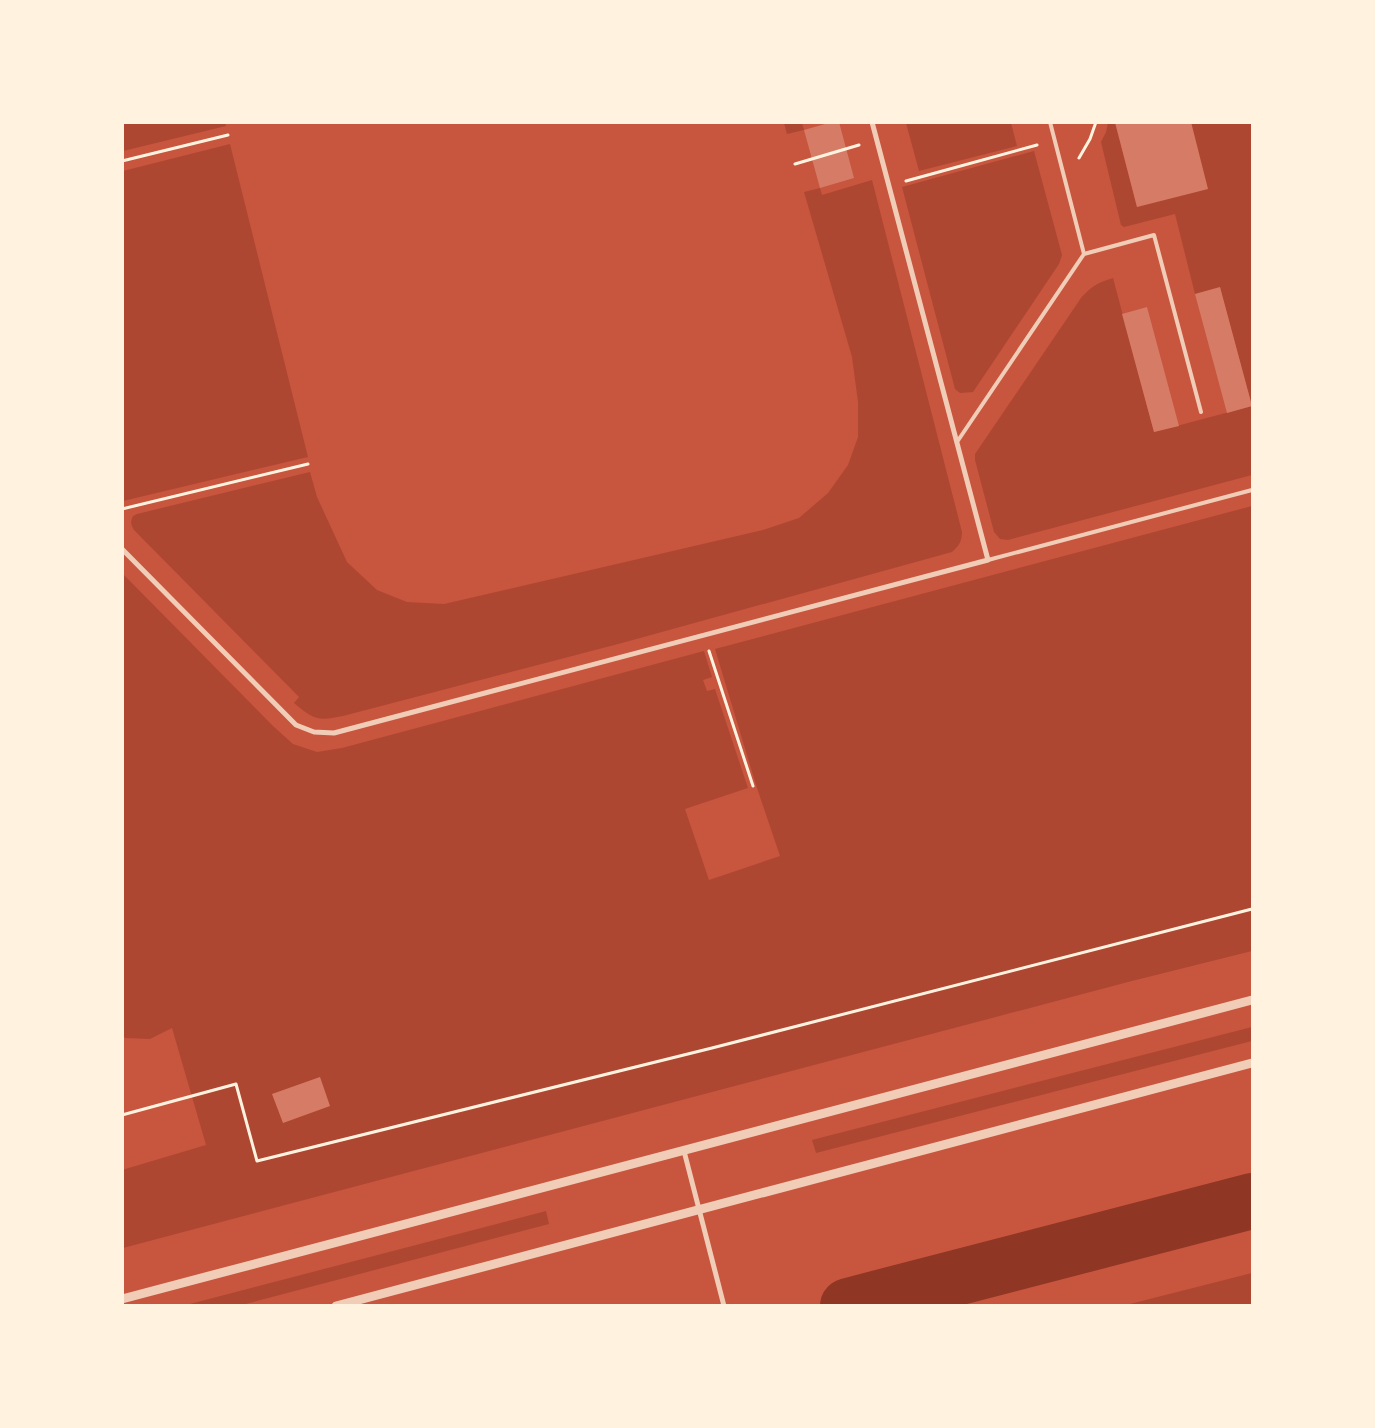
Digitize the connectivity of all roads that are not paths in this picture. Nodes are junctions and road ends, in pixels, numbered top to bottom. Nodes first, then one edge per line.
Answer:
1 (872, 122) edge
2 (1050, 122) edge
3 (1084, 254) junction
4 (1202, 412) dead end
5 (956, 442) junction
6 (1252, 490) edge
7 (122, 549) edge
8 (988, 560) junction
9 (1252, 1000) edge
10 (1252, 1063) edge
11 (684, 1151) junction
12 (700, 1210) junction
13 (122, 1299) edge
14 (336, 1306) edge
15 (724, 1306) edge

1 - 5 street
2 - 3 lane
3 - 4 lane
3 - 5 lane
5 - 8 street
6 - 8 lane
7 - 8 street
9 - 11 street
10 - 12 street
11 - 12 street
11 - 13 street
12 - 14 street
12 - 15 street

